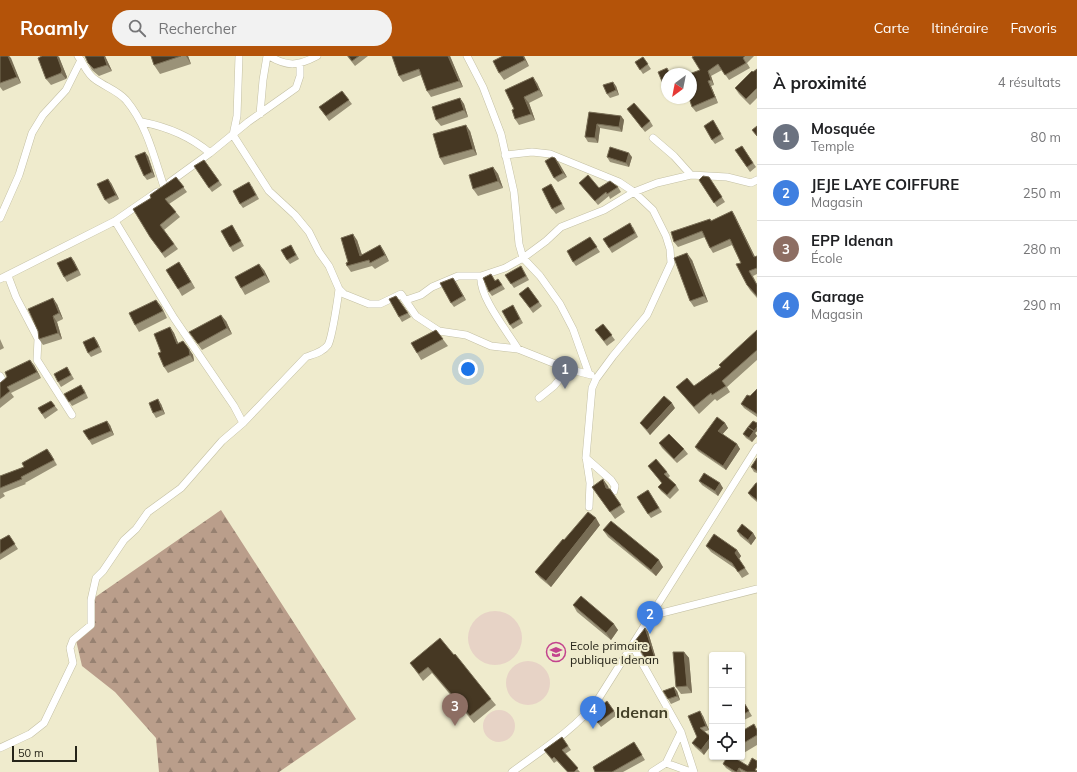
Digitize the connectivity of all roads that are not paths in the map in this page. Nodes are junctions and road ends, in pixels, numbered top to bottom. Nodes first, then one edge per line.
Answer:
1 (239, 56) edge
2 (268, 56) edge
3 (317, 56) edge
4 (467, 56) edge
5 (79, 58) edge
6 (300, 64) junction
7 (260, 114) junction
8 (142, 122) junction
9 (233, 135) junction
10 (653, 138) dead end
11 (210, 154) junction
12 (505, 155) junction
13 (691, 175) junction
14 (757, 180) edge
15 (164, 187) junction
16 (634, 192) junction
17 (0, 218) edge
18 (115, 221) junction
19 (523, 258) junction
20 (8, 276) junction
21 (481, 276) junction
22 (0, 279) edge
23 (339, 289) junction
24 (406, 300) junction
25 (518, 349) junction
26 (568, 369) junction
27 (589, 374) junction
28 (596, 379) junction
29 (539, 398) dead end
30 (72, 415) dead end
31 (243, 423) junction
32 (757, 448) edge
33 (586, 458) junction
34 (614, 491) dead end
35 (589, 506) dead end
36 (757, 589) edge
37 (650, 616) junction
38 (632, 645) junction
39 (681, 732) junction
40 (0, 748) edge
41 (666, 763) junction
42 (520, 770) edge
43 (512, 772) edge
44 (652, 772) edge
45 (691, 772) edge
46 (694, 772) edge

1 - 9 street
2 - 6 street
2 - 7 street
3 - 6 street
4 - 12 street
5 - 8 street
5 - 17 street
6 - 7 street
7 - 9 street
8 - 11 street
8 - 15 street
9 - 11 street
9 - 23 street
10 - 13 street
11 - 15 street
12 - 16 street
12 - 19 street
13 - 14 street
13 - 16 street
15 - 18 street
16 - 19 street
16 - 28 street
18 - 20 street
18 - 31 street
19 - 21 street
19 - 27 street
20 - 22 street
20 - 30 street
21 - 24 street
21 - 25 street
23 - 24 street
23 - 31 street
24 - 25 street
25 - 26 street
26 - 27 street
26 - 29 street
27 - 28 street
28 - 33 street
31 - 40 street
32 - 37 street
33 - 34 street
33 - 35 street
36 - 37 street
37 - 38 street
38 - 39 street
38 - 42 street
39 - 41 street
39 - 46 street
41 - 44 street
41 - 45 street
42 - 43 street

